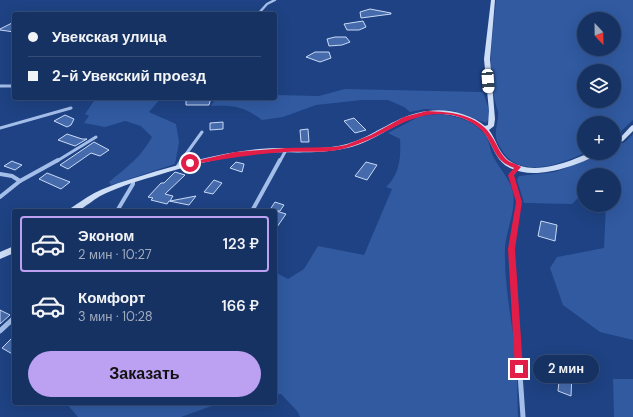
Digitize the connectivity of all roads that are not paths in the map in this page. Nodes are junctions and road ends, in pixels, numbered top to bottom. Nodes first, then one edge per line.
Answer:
1 (275, 0) edge
2 (493, 0) edge
3 (260, 12) edge
4 (0, 86) edge
5 (12, 86) edge
6 (71, 108) dead end
7 (633, 127) edge
8 (0, 128) edge
9 (485, 129) junction
10 (202, 132) dead end
11 (96, 137) dead end
12 (621, 139) edge
13 (286, 150) junction
14 (577, 160) edge
15 (178, 166) junction
16 (518, 167) junction
17 (0, 174) edge
18 (20, 181) junction
19 (133, 181) junction
20 (0, 197) edge
21 (75, 209) edge
22 (118, 209) edge
23 (253, 209) edge
24 (12, 250) edge
25 (0, 256) edge
26 (12, 320) edge
27 (0, 331) edge
28 (523, 417) edge

1 - 3 street
2 - 9 street
4 - 5 street
6 - 8 street
7 - 12 street
9 - 13 street
9 - 16 street
10 - 15 street
11 - 18 street
13 - 15 street
13 - 23 street
14 - 16 street
15 - 19 street
16 - 28 street
17 - 18 street
18 - 20 street
19 - 21 street
19 - 22 street
24 - 25 street
26 - 27 street

